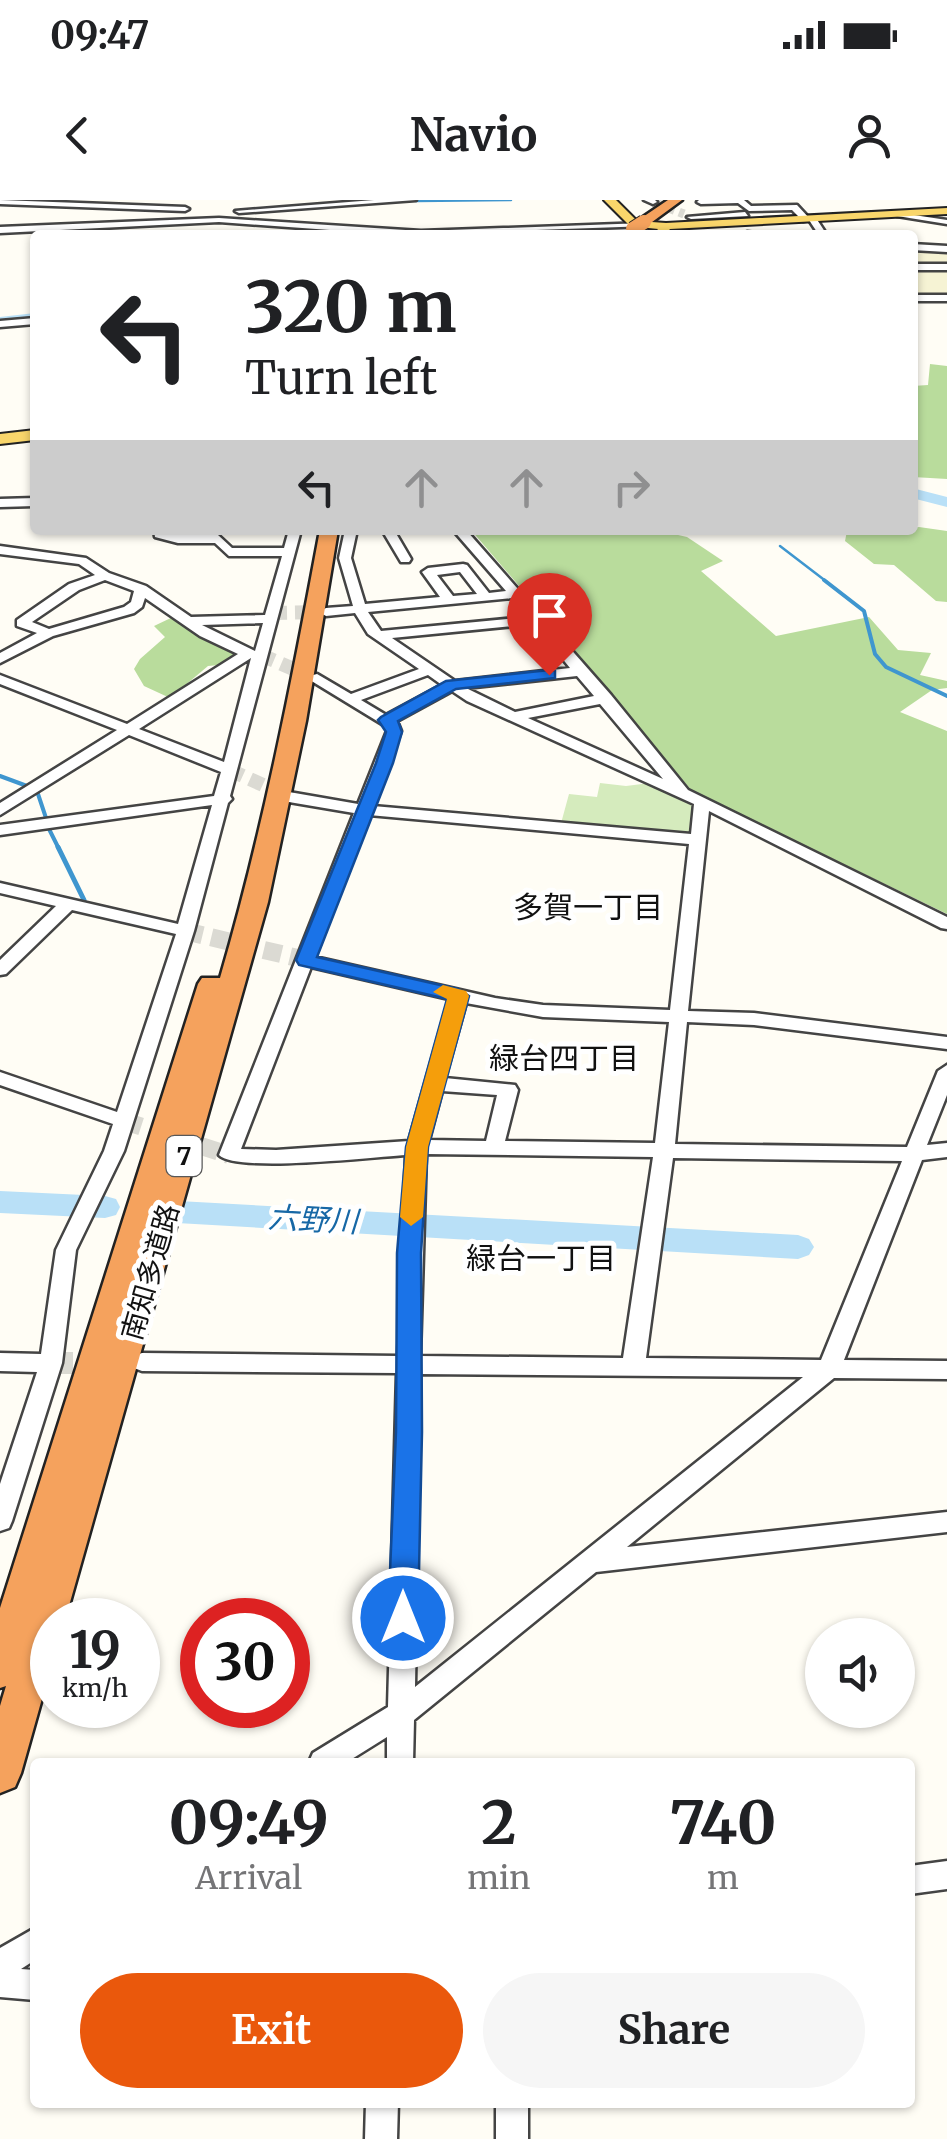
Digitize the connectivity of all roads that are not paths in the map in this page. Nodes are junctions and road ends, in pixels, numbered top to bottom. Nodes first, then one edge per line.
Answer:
1 (412, 200) edge
2 (610, 200) edge
3 (676, 200) edge
4 (695, 200) edge
5 (886, 200) edge
6 (912, 200) edge
7 (0, 201) edge
8 (112, 203) edge
9 (217, 210) junction
10 (947, 211) edge
11 (924, 212) junction
12 (763, 214) junction
13 (898, 214) junction
14 (692, 217) junction
15 (809, 219) junction
16 (238, 221) junction
17 (649, 221) edge
18 (947, 222) edge
19 (708, 224) junction
20 (91, 225) junction
21 (0, 230) edge
22 (364, 230) edge
23 (490, 230) edge
24 (818, 230) edge
25 (918, 247) edge
26 (947, 249) edge
27 (918, 267) edge
28 (947, 267) edge
29 (918, 298) edge
30 (947, 298) edge
31 (30, 317) edge
32 (30, 319) edge
33 (0, 321) edge
34 (22, 322) junction
35 (26, 334) dead end
36 (30, 436) edge
37 (0, 439) edge
38 (30, 502) edge
39 (0, 503) edge
40 (164, 535) edge
41 (314, 535) edge
42 (328, 535) edge
43 (350, 535) edge
44 (391, 535) edge
45 (463, 535) edge
46 (290, 538) edge
47 (0, 550) edge
48 (405, 559) dead end
49 (105, 576) junction
50 (142, 589) junction
51 (514, 594) junction
52 (486, 597) junction
53 (449, 600) junction
54 (359, 609) junction
55 (326, 612) tunnel mouth
56 (270, 619) junction
57 (537, 620) junction
58 (190, 621) junction
59 (48, 633) junction
60 (379, 635) junction
61 (255, 655) junction
62 (0, 659) edge
63 (430, 670) junction
64 (582, 671) junction
65 (312, 677) tunnel mouth
66 (0, 680) edge
67 (452, 685) junction
68 (353, 698) junction
69 (606, 698) junction
70 (513, 717) junction
71 (386, 720) junction
72 (129, 730) junction
73 (230, 770) junction
74 (683, 793) junction
75 (289, 798) tunnel mouth
76 (224, 799) junction
77 (702, 802) junction
78 (0, 810) edge
79 (365, 810) junction
80 (0, 830) edge
81 (698, 840) junction
82 (0, 888) edge
83 (68, 904) junction
84 (947, 924) edge
85 (185, 931) junction
86 (0, 946) edge
87 (19, 951) junction
88 (306, 960) junction
89 (0, 970) edge
90 (458, 996) junction
91 (678, 1013) junction
92 (947, 1043) edge
93 (947, 1071) edge
94 (0, 1078) edge
95 (435, 1084) junction
96 (124, 1122) junction
97 (417, 1147) junction
98 (494, 1148) junction
99 (947, 1150) edge
100 (664, 1152) junction
101 (914, 1154) junction
102 (0, 1362) edge
103 (142, 1362) dead end
104 (50, 1364) junction
105 (409, 1365) junction
106 (633, 1368) junction
107 (829, 1369) junction
108 (947, 1370) edge
109 (0, 1521) edge
110 (947, 1522) edge
111 (593, 1561) junction
112 (0, 1670) edge
113 (404, 1712) junction
114 (329, 1758) edge
115 (400, 1758) edge
116 (0, 1773) edge
117 (947, 1875) edge
118 (915, 1879) edge
119 (30, 1946) edge
120 (0, 1965) edge
121 (0, 1982) edge
122 (30, 1985) edge
123 (382, 2108) edge
124 (512, 2108) edge
125 (381, 2139) edge
126 (512, 2139) edge

1 - 9 street
2 - 17 main road
3 - 17 highway
4 - 12 street
4 - 14 street
4 - 17 highway
5 - 13 street
6 - 11 street
7 - 8 street
8 - 9 street
8 - 20 street
9 - 16 street
10 - 11 main road
11 - 13 main road
12 - 14 street
12 - 15 main road
12 - 19 main road
13 - 15 main road
13 - 18 street
14 - 19 street
15 - 24 street
16 - 20 street
16 - 22 street
17 - 19 main road
17 - 23 street
20 - 21 street
25 - 26 street
27 - 28 street
29 - 30 street
31 - 33 street
32 - 34 street
33 - 34 street
34 - 35 street
36 - 37 main road
38 - 39 street
40 - 46 street
41 - 112 highway, 南知多道路 / 7
42 - 116 highway, 南知多道路 / 7
43 - 54 street
44 - 48 street
45 - 51 street
46 - 56 street
47 - 49 street
49 - 50 street
49 - 59 street
50 - 58 street
50 - 59 street
51 - 52 street
51 - 57 street
52 - 53 street
52 - 53 street
53 - 54 street
54 - 55 street
54 - 60 street
56 - 58 street
56 - 61 street
57 - 60 street
57 - 64 street
58 - 61 street
59 - 62 street
60 - 63 street
61 - 72 street
61 - 73 street
63 - 67 street
63 - 68 street
64 - 67 street
64 - 69 street
65 - 68 street
66 - 72 street
67 - 70 street
67 - 71 street
68 - 71 street
69 - 70 street
69 - 74 street
70 - 74 street
71 - 79 street
72 - 73 street
72 - 78 street
73 - 76 street
74 - 77 street
75 - 79 street
76 - 80 street
76 - 85 street
77 - 81 street
77 - 84 street
79 - 81 street
79 - 88 street
81 - 91 street
82 - 83 street
83 - 85 street
83 - 87 street
85 - 96 street
86 - 87 street
87 - 89 street
88 - 90 street
88 - 97 street
90 - 91 street
90 - 95 street
91 - 92 street
91 - 100 street
93 - 101 street
94 - 96 street
95 - 97 street
95 - 98 street
96 - 104 street
97 - 98 street
97 - 105 street
98 - 100 street
99 - 101 street
100 - 101 street
100 - 106 street
101 - 107 street
102 - 104 street
103 - 105 street
104 - 109 street
105 - 106 street
105 - 113 street
106 - 107 street
107 - 108 street
107 - 111 street
110 - 111 street
111 - 113 street
113 - 114 street
113 - 115 street
117 - 118 street
119 - 120 street
121 - 122 street
123 - 125 street
124 - 126 street

